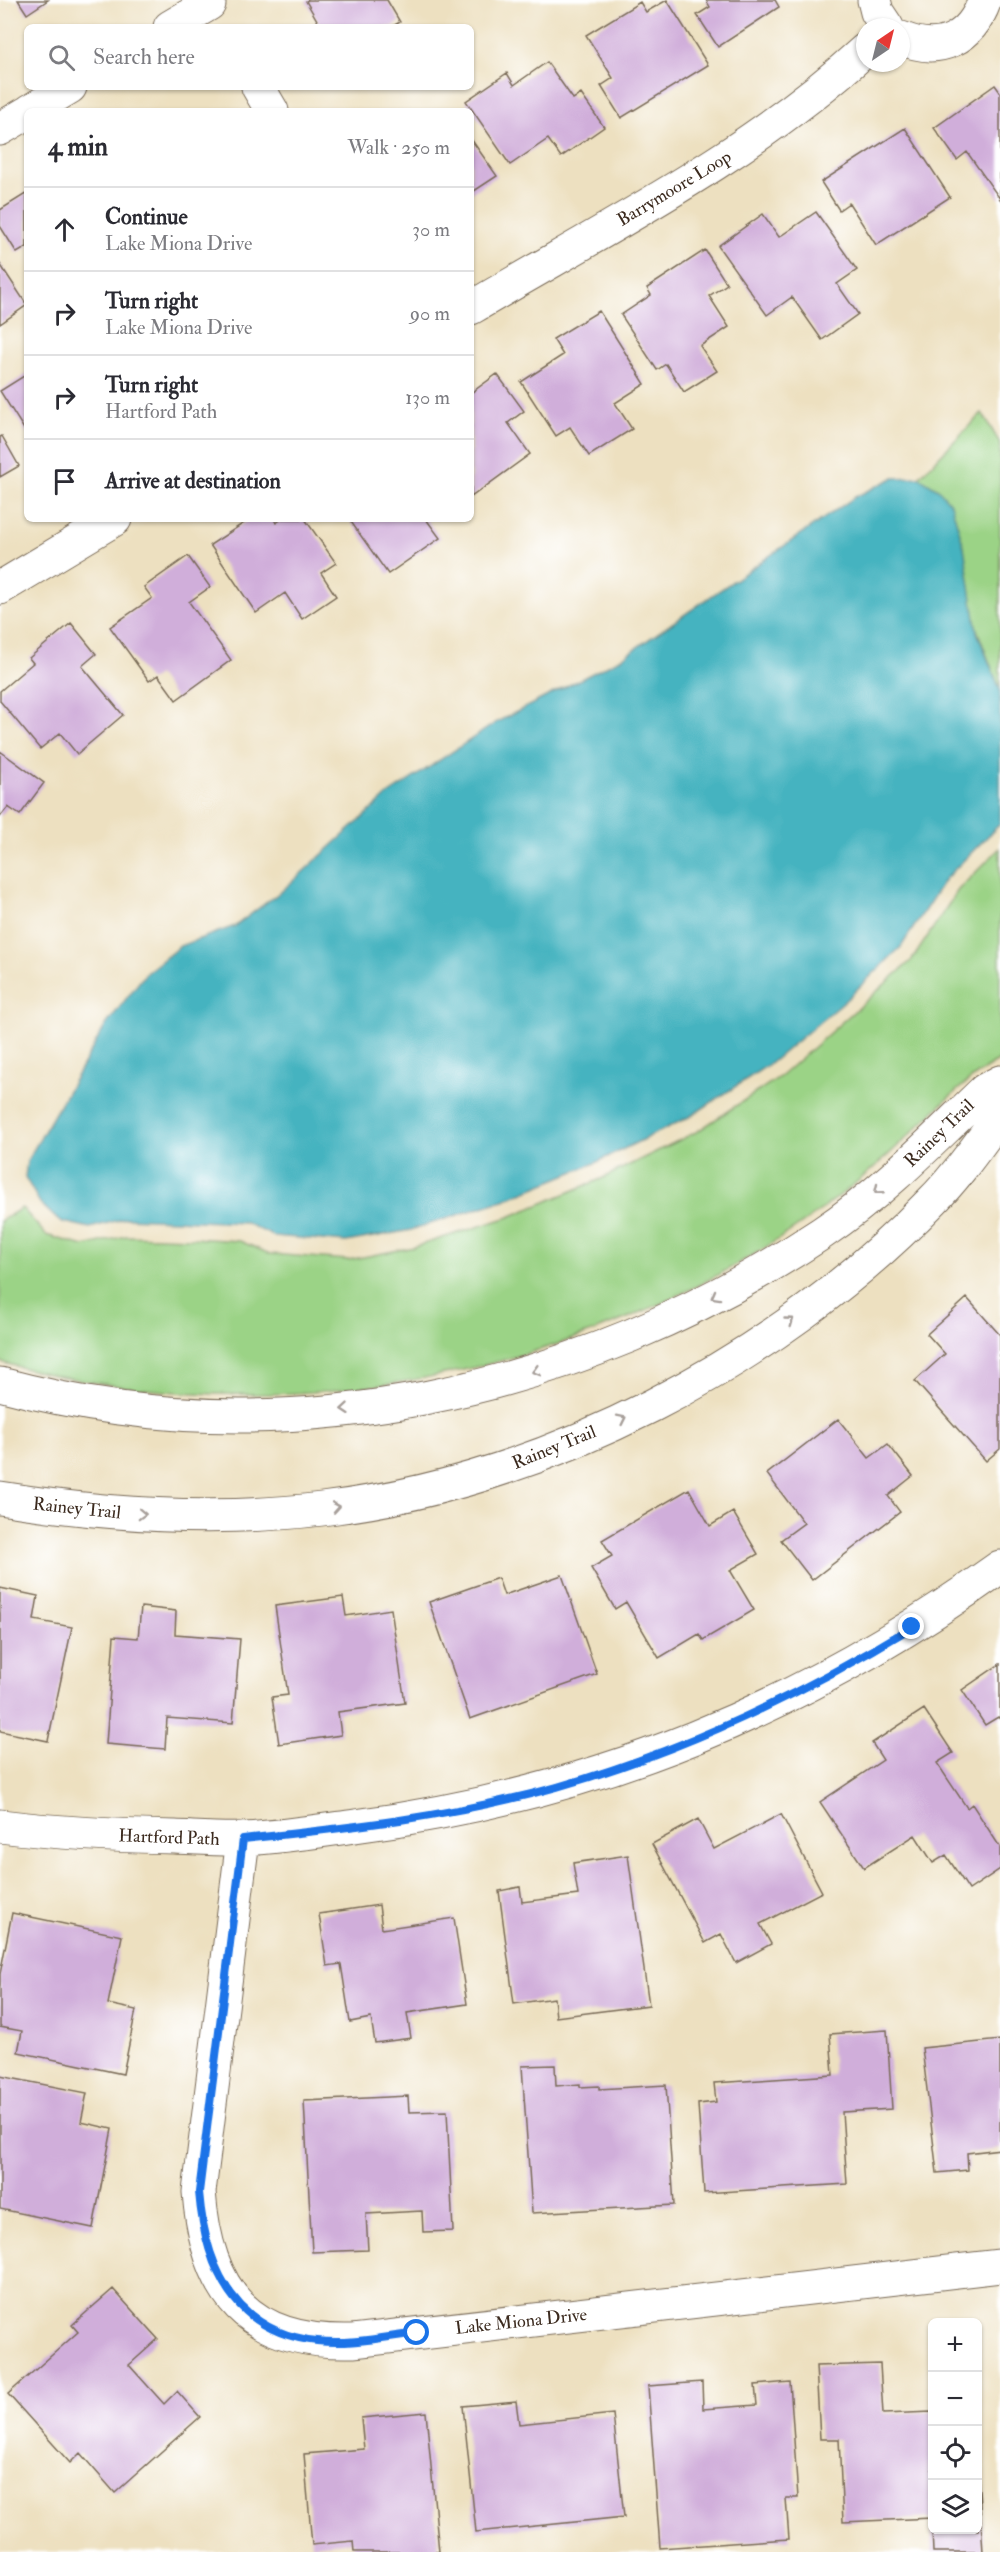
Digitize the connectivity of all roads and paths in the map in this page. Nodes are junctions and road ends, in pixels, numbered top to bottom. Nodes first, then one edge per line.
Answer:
1 (874, 0) edge
2 (985, 0) edge
3 (213, 10) edge
4 (881, 18) edge
5 (178, 24) edge
6 (910, 42) edge
7 (856, 58) edge
8 (65, 90) edge
9 (260, 90) edge
10 (35, 108) edge
11 (270, 108) edge
12 (24, 114) edge
13 (0, 129) edge
14 (474, 306) edge
15 (110, 522) edge
16 (0, 588) edge
17 (1000, 1082) edge
18 (1000, 1116) edge
19 (0, 1384) edge
20 (0, 1498) edge
21 (1000, 1567) edge
22 (0, 1826) edge
23 (243, 1839) junction
24 (1000, 2266) edge

1 - 4 street
2 - 6 street
3 - 5 street
7 - 14 street, Barrymoore Loop
8 - 10 street
9 - 11 street
12 - 13 street
15 - 16 street
17 -> 19 street, Rainey Trail
20 -> 18 street, Rainey Trail
21 - 23 street, Hartford Path
22 - 23 street, Hartford Path
23 - 24 street, Lake Miona Drive

